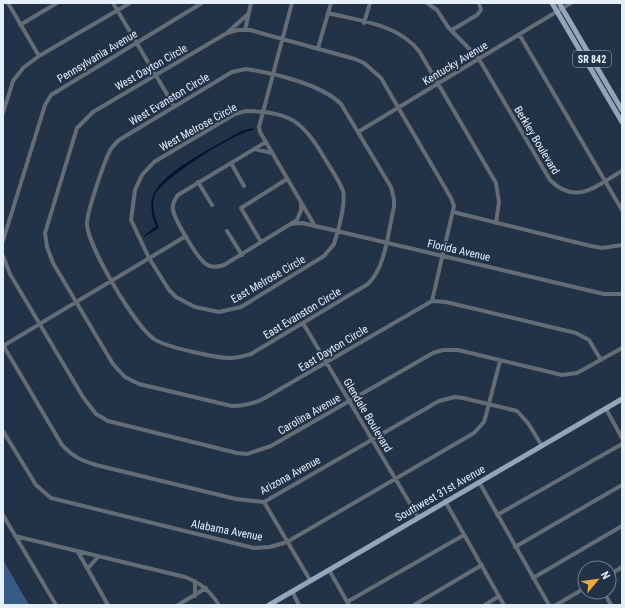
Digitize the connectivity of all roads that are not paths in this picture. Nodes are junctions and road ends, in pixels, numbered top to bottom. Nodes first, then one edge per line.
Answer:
1 (8, 3) edge
2 (57, 3) edge
3 (113, 3) edge
4 (130, 3) edge
5 (202, 3) edge
6 (251, 3) edge
7 (292, 3) edge
8 (331, 3) edge
9 (370, 3) edge
10 (427, 3) edge
11 (479, 3) edge
12 (552, 3) edge
13 (559, 3) edge
14 (571, 3) edge
15 (562, 8) junction
16 (118, 10) junction
17 (557, 12) junction
18 (328, 13) junction
19 (247, 15) junction
20 (364, 23) junction
21 (20, 25) junction
22 (245, 30) junction
23 (452, 30) junction
24 (227, 33) junction
25 (520, 34) junction
26 (283, 39) junction
27 (137, 42) junction
28 (318, 48) junction
29 (39, 56) junction
30 (479, 59) junction
31 (156, 74) junction
32 (273, 75) junction
33 (438, 84) junction
34 (174, 106) junction
35 (398, 108) junction
36 (263, 111) junction
37 (620, 112) edge
38 (3, 113) edge
39 (622, 122) edge
40 (358, 132) junction
41 (266, 142) junction
42 (253, 149) junction
43 (272, 153) junction
44 (230, 163) junction
45 (622, 170) edge
46 (287, 179) junction
47 (605, 181) junction
48 (198, 182) junction
49 (244, 186) dead end
50 (343, 191) joint
51 (301, 202) junction
52 (212, 206) dead end
53 (622, 210) edge
54 (453, 212) junction
55 (496, 223) junction
56 (292, 224) junction
57 (315, 226) junction
58 (337, 230) junction
59 (227, 231) dead end
60 (186, 236) junction
61 (3, 241) edge
62 (262, 242) junction
63 (385, 242) junction
64 (622, 244) edge
65 (242, 255) junction
66 (3, 256) edge
67 (443, 256) junction
68 (149, 258) junction
69 (113, 280) junction
70 (622, 294) edge
71 (432, 301) junction
72 (76, 302) junction
73 (303, 323) junction
74 (40, 324) junction
75 (3, 346) edge
76 (622, 348) edge
77 (601, 360) junction
78 (500, 361) junction
79 (326, 362) junction
80 (622, 399) edge
81 (349, 400) junction
82 (489, 403) junction
83 (606, 409) junction
84 (3, 431) edge
85 (622, 438) edge
86 (372, 439) junction
87 (622, 444) edge
88 (542, 446) junction
89 (395, 478) junction
90 (479, 482) junction
91 (622, 484) edge
92 (445, 501) junction
93 (264, 502) junction
94 (3, 515) edge
95 (497, 515) junction
96 (418, 517) junction
97 (622, 526) edge
98 (464, 535) junction
99 (15, 536) junction
100 (287, 542) junction
101 (515, 547) junction
102 (78, 552) junction
103 (98, 557) junction
104 (482, 565) junction
105 (88, 568) junction
106 (329, 570) junction
107 (534, 578) junction
108 (310, 580) junction
109 (195, 581) junction
110 (206, 588) junction
111 (292, 592) junction
112 (577, 593) edge
113 (195, 596) junction
114 (499, 596) junction
115 (566, 600) junction
116 (348, 604) edge
117 (56, 605) edge
118 (108, 605) edge
119 (178, 605) edge
120 (219, 605) edge
121 (269, 605) edge
122 (299, 605) edge
123 (414, 605) edge
124 (484, 605) edge
125 (504, 605) edge
126 (549, 605) edge
127 (556, 605) edge
128 (569, 605) edge

1 - 21 street
2 - 21 street
3 - 16 street
4 - 16 street
5 - 27 street, Pennsylvania Avenue
6 - 19 street
7 - 26 street
8 - 18 street
9 - 20 street
10 - 23 street, Berkley Boulevard
11 - 23 street
12 - 17 main road, SR 842
13 - 15 main road, SR 842
14 - 15 street, Kentucky Avenue
15 - 17 street, Kentucky Avenue
15 - 37 main road, SR 842
16 - 27 street
16 - 29 street
17 - 25 street, Kentucky Avenue
17 - 37 main road, SR 842
18 - 20 street
18 - 28 street
19 - 22 street
19 - 24 street
20 - 33 street
21 - 29 street
22 - 24 street, West Dayton Circle
22 - 26 street, West Dayton Circle
23 - 30 street, Berkley Boulevard
24 - 31 street, West Dayton Circle
25 - 30 street, Kentucky Avenue
25 - 47 street
26 - 28 street, West Dayton Circle
26 - 32 street
27 - 31 street
27 - 61 street, Pennsylvania Avenue
28 - 35 street, West Dayton Circle
29 - 38 street
30 - 33 street, Kentucky Avenue
30 - 47 street, Berkley Boulevard
31 - 34 street
31 - 72 street, West Dayton Circle
32 - 34 street, West Evanston Circle
32 - 36 street
32 - 40 street, West Evanston Circle
33 - 35 street, Kentucky Avenue
33 - 55 street
34 - 69 street, West Evanston Circle
35 - 40 street, Kentucky Avenue
35 - 54 street
36 - 41 street
36 - 50 street, West Melrose Circle
36 - 68 street, West Melrose Circle
37 - 39 main road, SR 842
40 - 63 street, East Evanston Circle
41 - 42 street
41 - 43 street
42 - 43 street
42 - 44 street
43 - 46 street
44 - 48 street
44 - 49 street
45 - 47 street, Berkley Boulevard
46 - 51 street
46 - 62 street
47 - 53 street
48 - 52 street
48 - 60 street
50 - 58 street, East Melrose Circle
51 - 56 street
51 - 57 street
54 - 55 street
54 - 67 street
55 - 64 street
56 - 57 street, Florida Avenue
56 - 62 street
57 - 58 street, Florida Avenue
58 - 63 street, Florida Avenue
58 - 68 street, East Melrose Circle
59 - 65 street
60 - 65 street
60 - 68 street
62 - 65 street
63 - 67 street, Florida Avenue
63 - 73 street, East Evanston Circle
66 - 74 street
67 - 70 street, Florida Avenue
67 - 71 street
68 - 69 street
69 - 72 street
69 - 73 street, East Evanston Circle
71 - 77 street
71 - 79 street, East Dayton Circle
72 - 74 street
72 - 79 street, East Dayton Circle
73 - 79 street, Glendale Boulevard
74 - 75 street
74 - 81 street, Carolina Avenue
75 - 93 street, Arizona Avenue
76 - 77 street, Carolina Avenue
77 - 78 street, Carolina Avenue
78 - 81 street, Carolina Avenue
78 - 82 street, Alabama Avenue
79 - 81 street, Glendale Boulevard
80 - 83 main road, Southwest 31st Avenue
81 - 86 street, Glendale Boulevard
82 - 86 street, Arizona Avenue
82 - 88 street, Arizona Avenue
82 - 89 street, Alabama Avenue
83 - 85 street
83 - 88 main road, Southwest 31st Avenue
84 - 100 street, Alabama Avenue
86 - 89 street, Glendale Boulevard
86 - 93 street, Arizona Avenue
87 - 95 street
88 - 90 main road, Southwest 31st Avenue
89 - 96 street, Glendale Boulevard
89 - 100 street, Alabama Avenue
90 - 92 main road, Southwest 31st Avenue
90 - 95 street
91 - 101 street
92 - 96 main road, Southwest 31st Avenue
92 - 98 street
93 - 100 street
94 - 99 street
95 - 101 street
96 - 106 main road, Southwest 31st Avenue
97 - 107 street
98 - 104 street
98 - 116 street
99 - 102 street
99 - 117 street
100 - 108 street
101 - 107 street
102 - 103 street
102 - 105 street
103 - 105 street
103 - 109 street
104 - 114 street
104 - 123 street
105 - 118 street
106 - 108 main road, Southwest 31st Avenue
106 - 116 street
107 - 126 street
108 - 111 main road, Southwest 31st Avenue
109 - 110 street
109 - 113 street
110 - 113 street
110 - 120 street
111 - 121 main road, Southwest 31st Avenue
111 - 122 street
112 - 115 street
113 - 119 street
114 - 124 street
114 - 125 street
115 - 127 street
115 - 128 street

